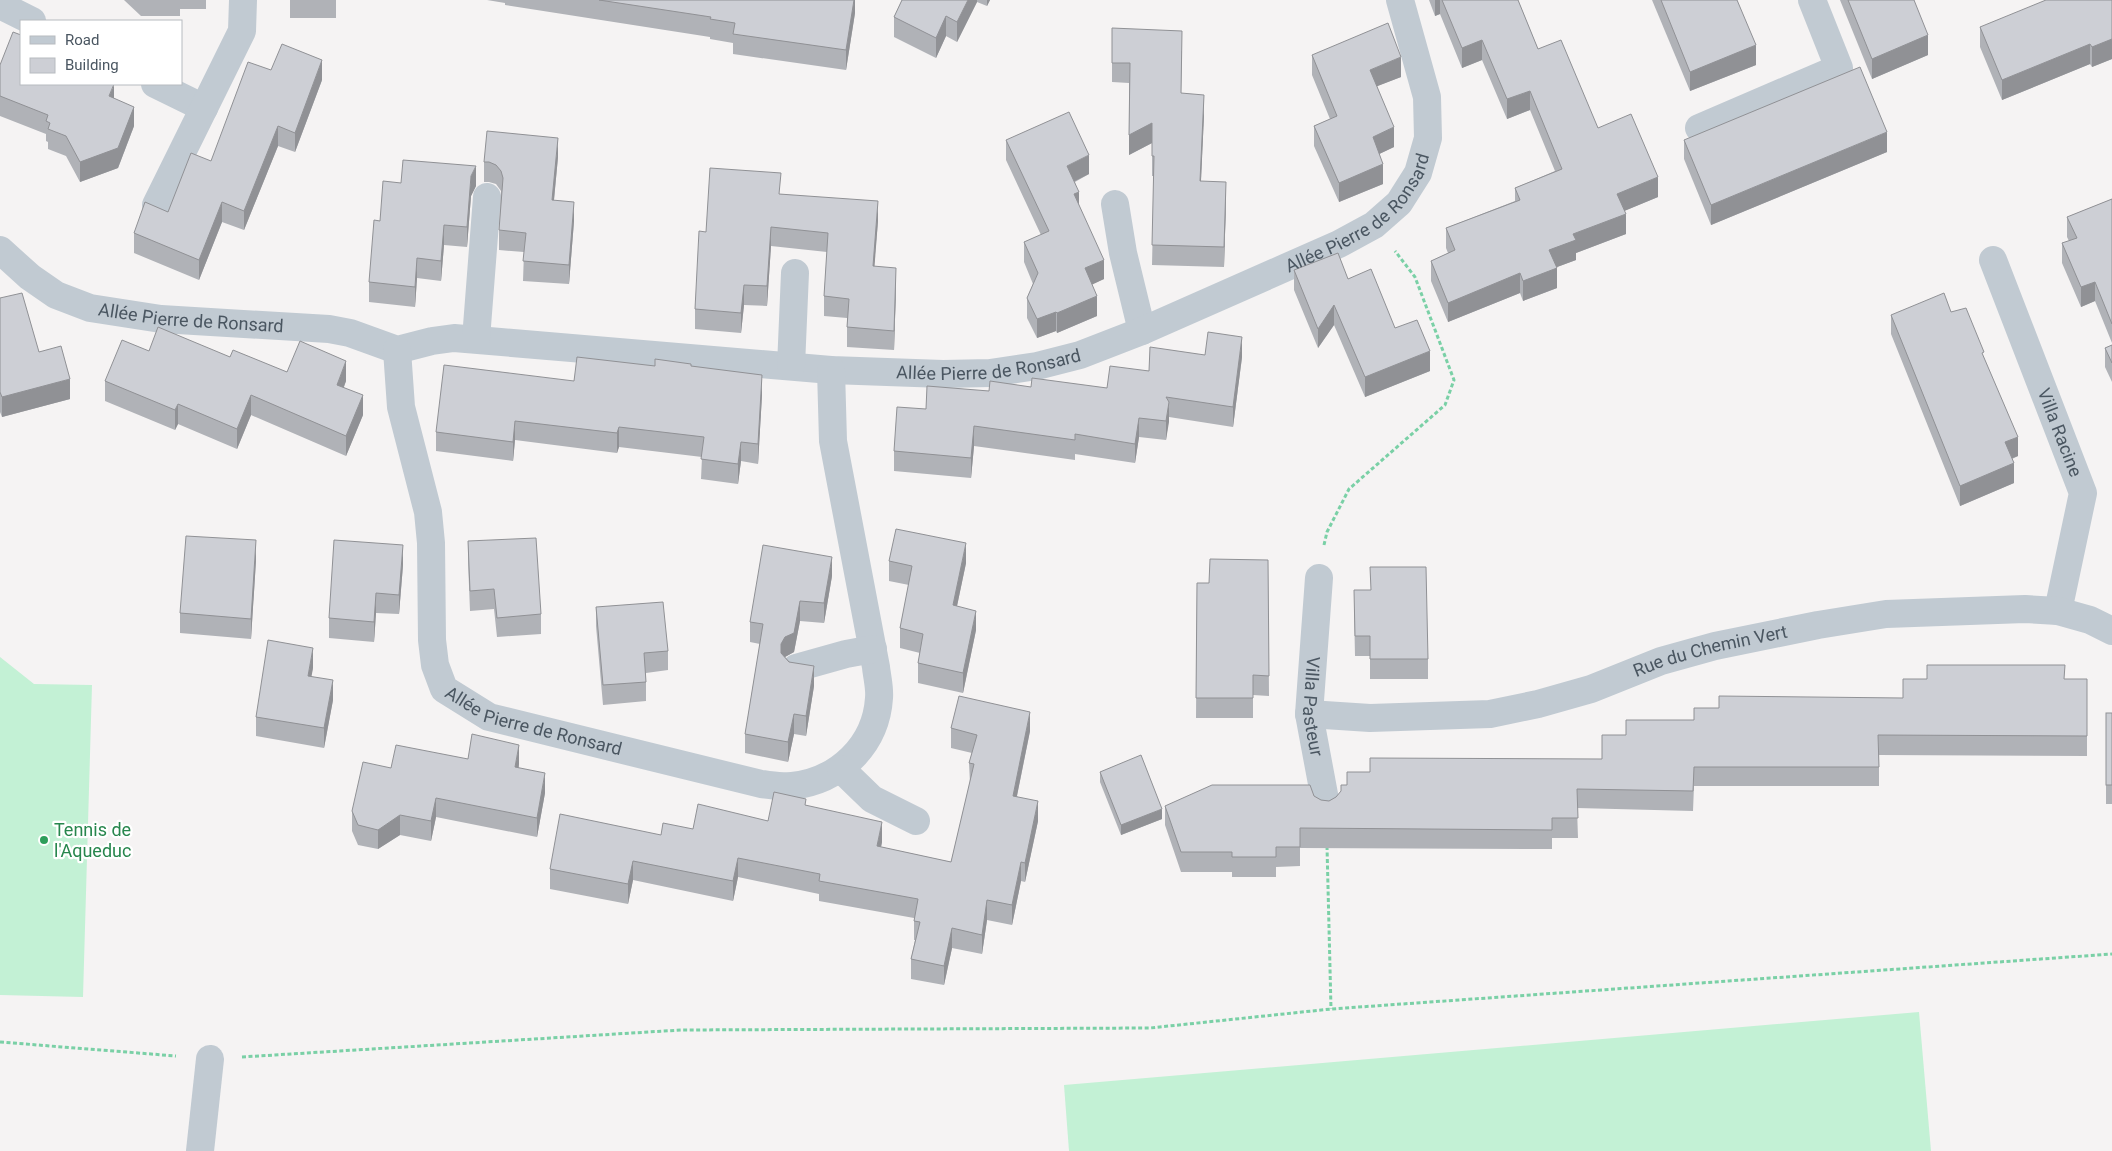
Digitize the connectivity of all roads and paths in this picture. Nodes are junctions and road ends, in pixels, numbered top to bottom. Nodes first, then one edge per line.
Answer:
1 (243, 0) edge
2 (1400, 0) edge
3 (1812, 0) edge
4 (0, 5) edge
5 (30, 20) edge
6 (157, 85) edge
7 (204, 108) junction
8 (1699, 128) dead end
9 (487, 197) dead end
10 (1115, 204) dead end
11 (156, 205) edge
12 (1374, 225) junction
13 (0, 250) edge
14 (1994, 260) dead end
15 (795, 273) dead end
16 (1142, 331) junction
17 (476, 339) junction
18 (397, 350) junction
19 (791, 366) junction
20 (831, 370) junction
21 (1319, 578) joint
22 (2058, 611) junction
23 (2112, 631) edge
24 (872, 649) junction
25 (796, 668) edge
26 (1310, 714) junction
27 (841, 769) junction
28 (1326, 805) joint
29 (916, 821) dead end
30 (2112, 954) edge
31 (1331, 1009) junction
32 (0, 1042) edge
33 (210, 1060) junction
34 (200, 1151) edge

1 - 7 street
2 - 12 street, Allée Pierre de Ronsard
3 - 8 street
4 - 5 street
6 - 7 street
7 - 11 street
9 - 17 street
10 - 16 street
12 - 16 street, Allée Pierre de Ronsard
12 - 21 path
13 - 18 street, Allée Pierre de Ronsard
14 - 22 street, Villa Racine
15 - 19 street
16 - 20 street, Allée Pierre de Ronsard
17 - 18 street, Allée Pierre de Ronsard
17 - 19 street, Allée Pierre de Ronsard
18 - 27 street, Allée Pierre de Ronsard
19 - 20 street, Allée Pierre de Ronsard
20 - 24 street, Allée Pierre de Ronsard
21 - 26 street, Villa Pasteur
22 - 23 street, Rue du Chemin Vert
22 - 26 street, Rue du Chemin Vert
24 - 25 street
24 - 27 street, Allée Pierre de Ronsard
26 - 28 street, Villa Pasteur
27 - 29 street
28 - 31 path
30 - 31 path
31 - 33 path
32 - 33 path
33 - 34 street

